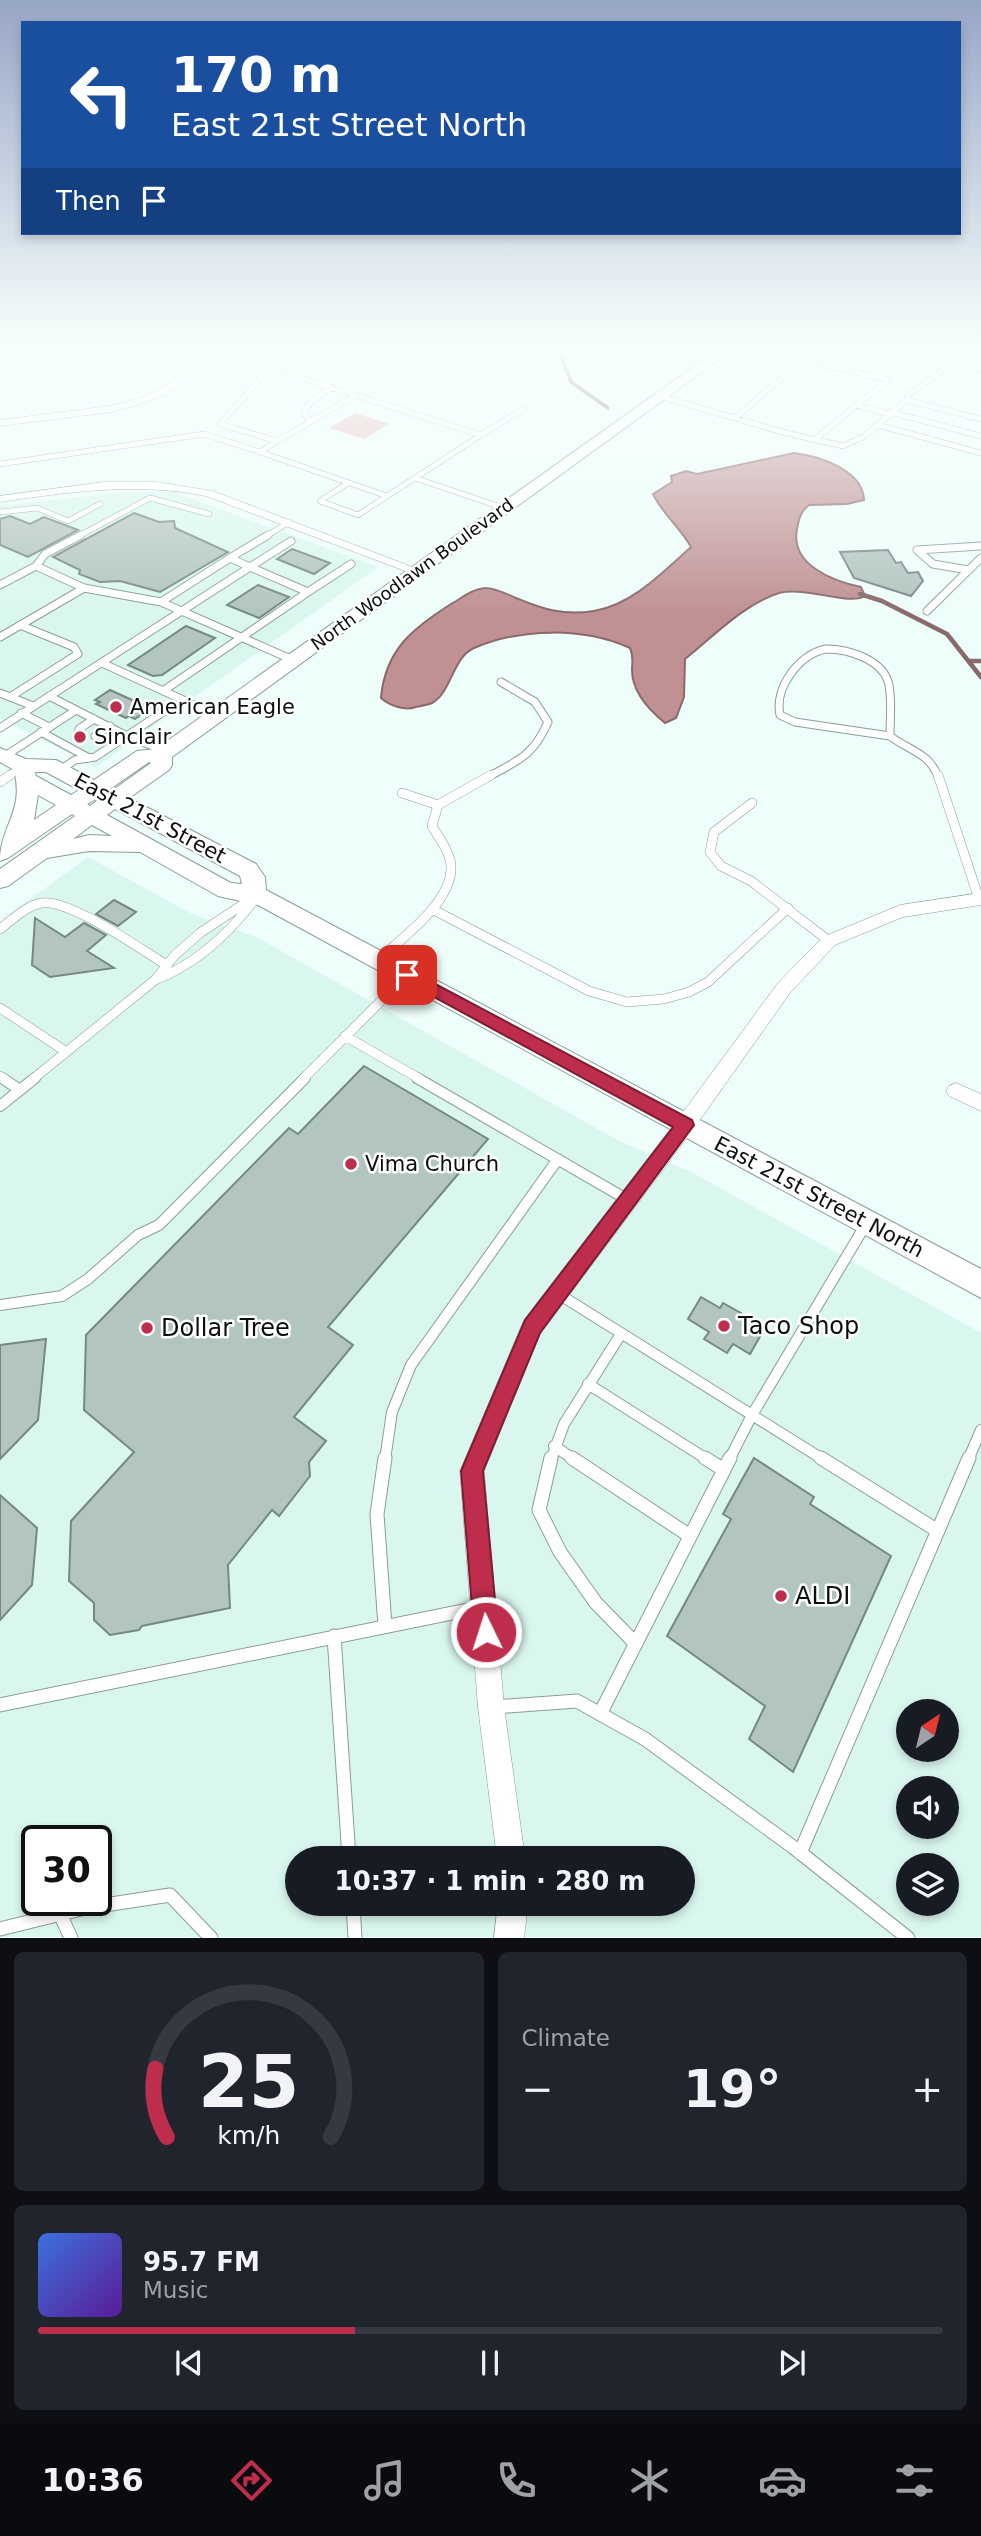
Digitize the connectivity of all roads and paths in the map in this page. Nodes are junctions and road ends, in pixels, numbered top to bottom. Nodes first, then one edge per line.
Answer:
1 (194, 435) edge
2 (208, 435) edge
3 (258, 435) edge
4 (286, 435) edge
5 (604, 435) edge
6 (798, 435) edge
7 (820, 435) edge
8 (869, 435) edge
9 (916, 435) edge
10 (481, 436) edge
11 (814, 440) junction
12 (276, 441) junction
13 (260, 452) junction
14 (981, 453) edge
15 (0, 464) edge
16 (415, 478) junction
17 (348, 483) junction
18 (387, 496) junction
19 (0, 499) edge
20 (100, 504) dead end
21 (504, 508) junction
22 (0, 512) edge
23 (209, 514) dead end
24 (289, 522) junction
25 (260, 539) junction
26 (291, 541) dead end
27 (981, 546) edge
28 (280, 548) junction
29 (230, 558) junction
30 (981, 558) edge
31 (351, 564) dead end
32 (36, 566) junction
33 (250, 566) junction
34 (968, 570) junction
35 (417, 571) junction
36 (0, 585) edge
37 (84, 588) junction
38 (308, 592) junction
39 (161, 602) junction
40 (927, 611) dead end
41 (183, 612) junction
42 (20, 625) junction
43 (0, 637) edge
44 (242, 637) junction
45 (293, 660) junction
46 (102, 663) junction
47 (501, 682) dead end
48 (163, 691) junction
49 (0, 693) edge
50 (10, 696) junction
51 (49, 696) junction
52 (33, 706) junction
53 (76, 710) junction
54 (163, 712) dead end
55 (21, 713) junction
56 (216, 715) junction
57 (94, 719) junction
58 (110, 726) junction
59 (49, 727) junction
60 (0, 728) edge
61 (79, 729) dead end
62 (41, 732) junction
63 (95, 736) dead end
64 (127, 736) junction
65 (890, 736) junction
66 (82, 745) dead end
67 (75, 751) junction
68 (163, 753) junction
69 (89, 758) junction
70 (14, 764) edge
71 (60, 770) junction
72 (0, 782) edge
73 (402, 793) dead end
74 (105, 794) junction
75 (752, 803) dead end
76 (438, 805) junction
77 (81, 810) junction
78 (147, 846) junction
79 (6, 849) edge
80 (39, 854) junction
81 (0, 880) edge
82 (257, 895) junction
83 (980, 899) edge
84 (788, 908) junction
85 (432, 909) junction
86 (0, 929) edge
87 (830, 941) junction
88 (378, 960) junction
89 (165, 964) junction
90 (407, 975) junction
91 (155, 980) junction
92 (0, 1008) edge
93 (345, 1035) junction
94 (65, 1051) junction
95 (0, 1076) edge
96 (20, 1090) junction
97 (956, 1091) dead end
98 (981, 1103) edge
99 (0, 1106) edge
100 (685, 1125) junction
101 (558, 1159) junction
102 (628, 1200) junction
103 (867, 1222) junction
104 (981, 1284) edge
105 (556, 1293) junction
106 (0, 1304) edge
107 (621, 1334) junction
108 (588, 1384) junction
109 (752, 1415) junction
110 (981, 1430) edge
111 (554, 1446) junction
112 (724, 1470) junction
113 (937, 1531) junction
114 (690, 1536) junction
115 (484, 1606) junction
116 (386, 1626) junction
117 (334, 1636) junction
118 (636, 1644) junction
119 (0, 1705) edge
120 (491, 1707) junction
121 (600, 1714) junction
122 (348, 1846) edge
123 (509, 1846) edge
124 (800, 1853) junction
125 (112, 1905) edge
126 (52, 1916) edge
127 (61, 1916) edge
128 (354, 1916) edge
129 (512, 1916) edge
130 (0, 1929) edge
131 (71, 1937) edge
132 (211, 1937) edge
133 (355, 1937) edge
134 (509, 1937) edge
135 (908, 1937) edge

1 - 15 lane
2 - 13 lane
3 - 12 lane
4 - 12 lane
5 - 21 main road, North Woodlawn Boulevard
6 - 11 lane
7 - 11 lane
8 - 11 lane
9 - 14 lane
10 - 16 lane
12 - 13 lane
13 - 17 lane
16 - 18 lane
16 - 21 lane
17 - 18 lane
17 - 18 lane
19 - 24 street
20 - 22 lane
21 - 35 main road, North Woodlawn Boulevard
23 - 32 lane
24 - 25 lane
24 - 35 street
25 - 28 lane
25 - 29 lane
26 - 28 lane
27 - 34 lane
28 - 33 lane
29 - 33 lane
29 - 39 lane
30 - 34 lane
31 - 38 lane
32 - 36 lane
32 - 37 lane
33 - 38 lane
33 - 41 lane
34 - 40 lane
35 - 45 main road, North Woodlawn Boulevard
37 - 39 lane
37 - 42 lane
38 - 44 lane
39 - 41 lane
41 - 44 lane
41 - 46 lane
42 - 43 lane
42 - 50 lane
44 - 45 lane
44 - 48 lane
45 - 56 main road, North Woodlawn Boulevard
46 - 48 lane
46 - 51 lane
47 - 76 lane
48 - 56 lane
49 - 50 lane
50 - 52 lane
51 - 52 lane
51 - 53 lane
52 - 55 lane
53 - 57 lane
53 - 59 lane
54 - 64 lane
55 - 59 lane
55 - 60 lane
56 - 68 main road, North Woodlawn Boulevard
57 - 58 lane
57 - 61 lane
58 - 63 lane
58 - 64 lane
59 - 62 lane
62 - 67 lane
62 - 70 lane
64 - 68 lane
64 - 69 lane
65 - 65 lane
65 - 83 lane
66 - 67 lane
67 - 69 lane
68 - 74 main road, North Woodlawn Boulevard
69 - 71 lane
70 - 71 main road, East 21st Street
70 - 72 lane
70 - 77 main road, East 21st Street North
70 - 79 main road
71 - 74 main road, East 21st Street
73 - 76 lane
74 - 77 main road, North Woodlawn Boulevard
74 - 82 main road, East 21st Street
75 - 84 lane
76 - 85 lane
77 - 78 main road, East 21st Street North
77 - 79 main road, North Woodlawn Boulevard
77 - 80 main road, North Woodlawn Boulevard
78 - 80 main road
78 - 82 main road, East 21st Street North
80 - 81 main road, North Woodlawn Boulevard
82 - 88 main road, East 21st Street North
82 - 89 lane
82 - 91 lane
83 - 87 street
84 - 85 lane
84 - 87 lane
85 - 88 lane
86 - 89 lane
87 - 100 street
88 - 90 main road, East 21st Street North
89 - 91 lane
90 - 93 lane
90 - 100 main road, East 21st Street North
91 - 94 lane
92 - 94 lane
93 - 101 lane
93 - 106 lane
94 - 96 lane
95 - 96 lane
96 - 99 lane
97 - 98 street
100 - 102 street
100 - 103 main road, East 21st Street North
101 - 102 lane
101 - 116 lane
102 - 105 street
103 - 104 main road, East 21st Street North
103 - 109 lane
105 - 107 lane
105 - 115 street
107 - 108 lane
107 - 109 lane
108 - 111 lane
108 - 112 lane
109 - 112 lane
109 - 113 lane
110 - 113 lane
111 - 114 lane
111 - 118 lane
112 - 114 lane
113 - 124 lane
114 - 118 lane
115 - 116 lane
115 - 120 street
116 - 117 lane
117 - 119 lane
117 - 122 lane
118 - 121 lane
120 - 121 lane
120 - 123 street
121 - 124 lane
124 - 135 lane
125 - 132 lane
126 - 130 lane
127 - 131 lane
128 - 133 lane
129 - 134 street

